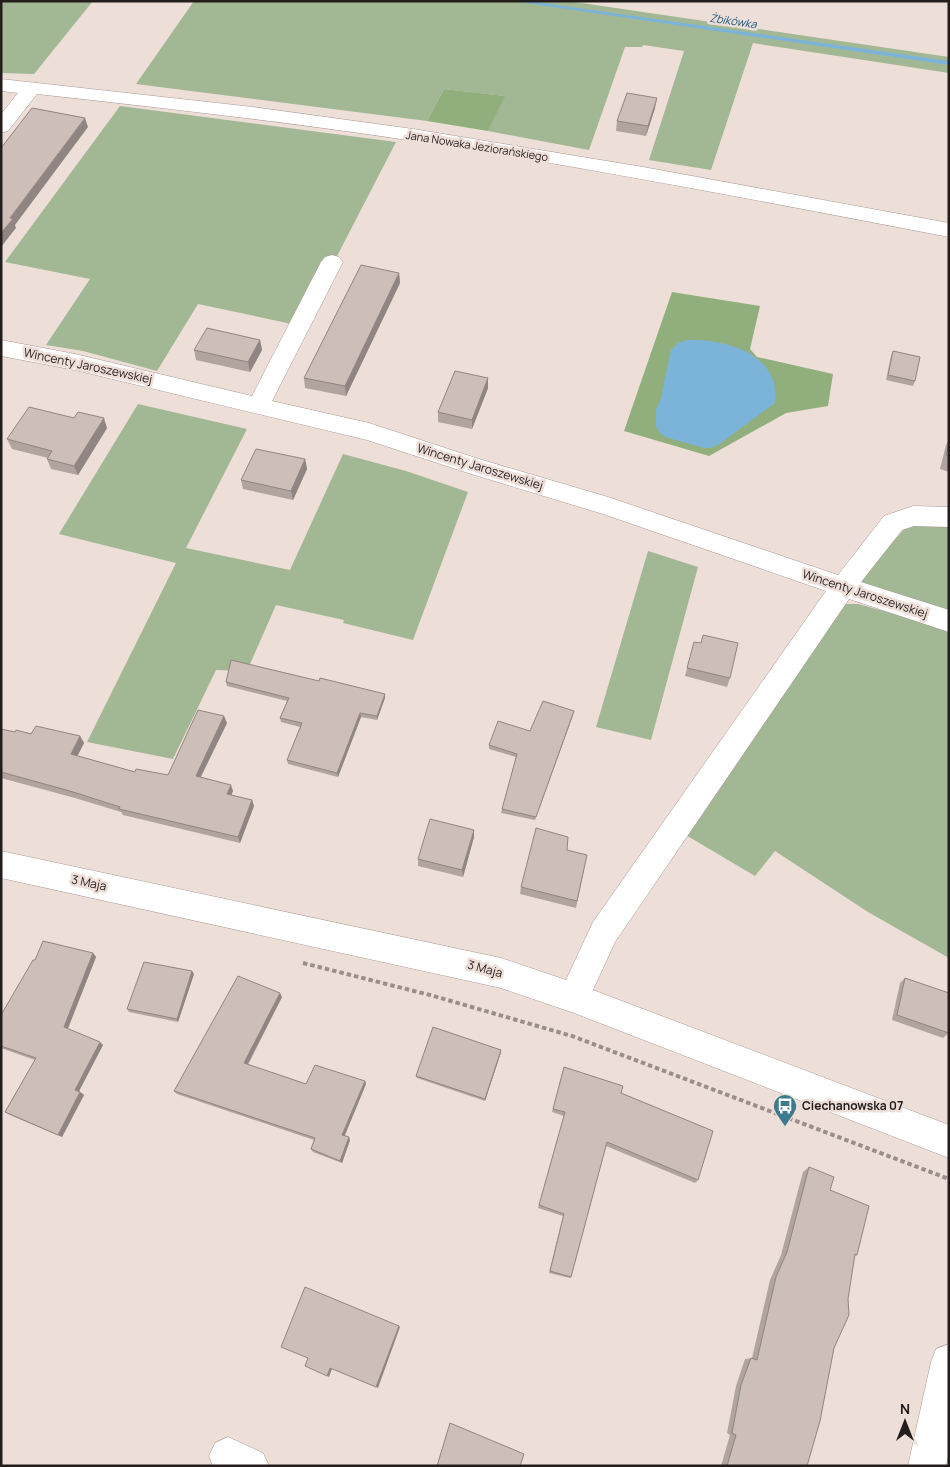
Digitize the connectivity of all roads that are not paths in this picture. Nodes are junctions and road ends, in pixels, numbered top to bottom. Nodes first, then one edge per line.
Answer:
1 (1, 85) edge
2 (32, 88) junction
3 (1, 127) edge
4 (949, 230) edge
5 (332, 262) dead end
6 (1, 348) edge
7 (258, 406) junction
8 (949, 517) edge
9 (843, 587) junction
10 (949, 621) edge
11 (1, 864) edge
12 (574, 998) junction
13 (949, 1142) edge
14 (949, 1362) edge
15 (927, 1466) edge

1 - 2 street, Jana Nowaka Jeziorańskiego
2 - 3 street
2 - 4 street, Jana Nowaka Jeziorańskiego
5 - 7 street
6 - 7 street, Wincenty Jaroszewskiej
7 - 9 street, Wincenty Jaroszewskiej
8 - 9 street
9 - 10 street, Wincenty Jaroszewskiej
9 - 12 street
11 - 12 street, 3 Maja
12 - 13 street, 3 Maja
14 - 15 street

